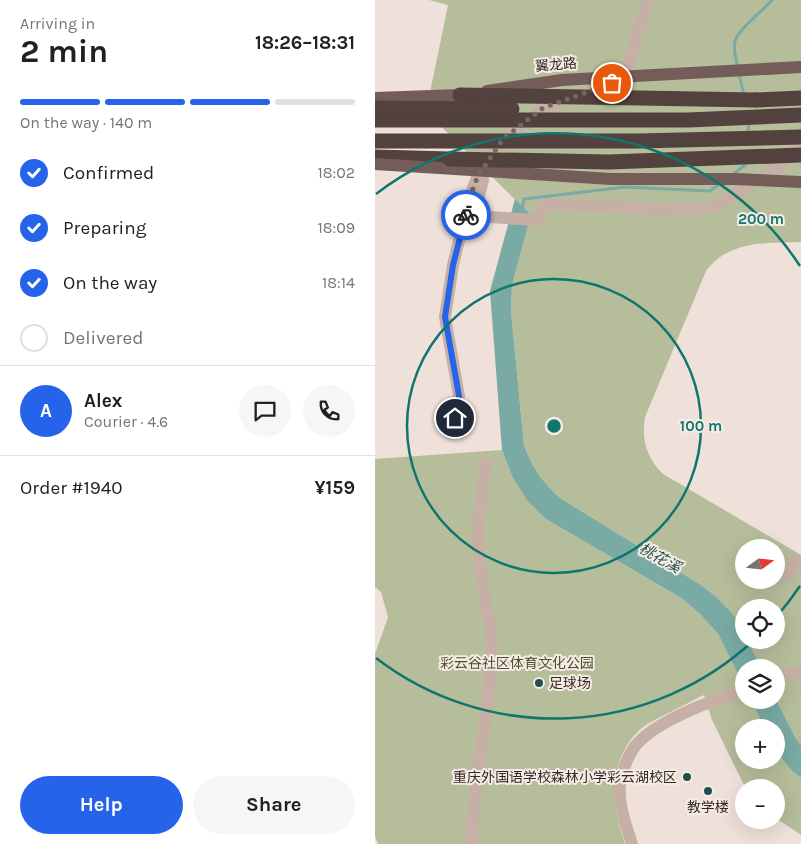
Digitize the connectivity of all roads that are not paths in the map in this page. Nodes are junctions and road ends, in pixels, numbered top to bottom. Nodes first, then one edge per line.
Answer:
1 (649, 0) edge
2 (801, 67) edge
3 (460, 95) junction
4 (375, 98) edge
5 (801, 98) edge
6 (375, 108) edge
7 (801, 115) edge
8 (756, 116) junction
9 (375, 120) edge
10 (801, 138) edge
11 (375, 140) edge
12 (639, 142) junction
13 (801, 155) edge
14 (375, 157) edge
15 (450, 159) junction
16 (375, 164) edge
17 (485, 165) junction
18 (801, 182) edge
19 (455, 418) dead end
20 (487, 463) dead end
21 (796, 560) edge
22 (785, 576) edge
23 (801, 671) edge
24 (785, 676) edge
25 (735, 693) edge
26 (471, 844) edge
27 (632, 844) edge

1 - 17 street
2 - 3 main road, 翼龙路, bridge
3 - 4 main road, 翼龙路
3 - 5 highway, bridge
6 - 8 highway, bridge
7 - 8 highway, bridge
8 - 9 highway, bridge
10 - 12 highway, bridge
10 - 17 street
11 - 12 highway, bridge
12 - 15 highway, bridge
13 - 15 highway, bridge
14 - 15 highway
16 - 18 main road, bridge
17 - 19 street
20 - 26 street
21 - 22 street
23 - 24 street
25 - 27 street

